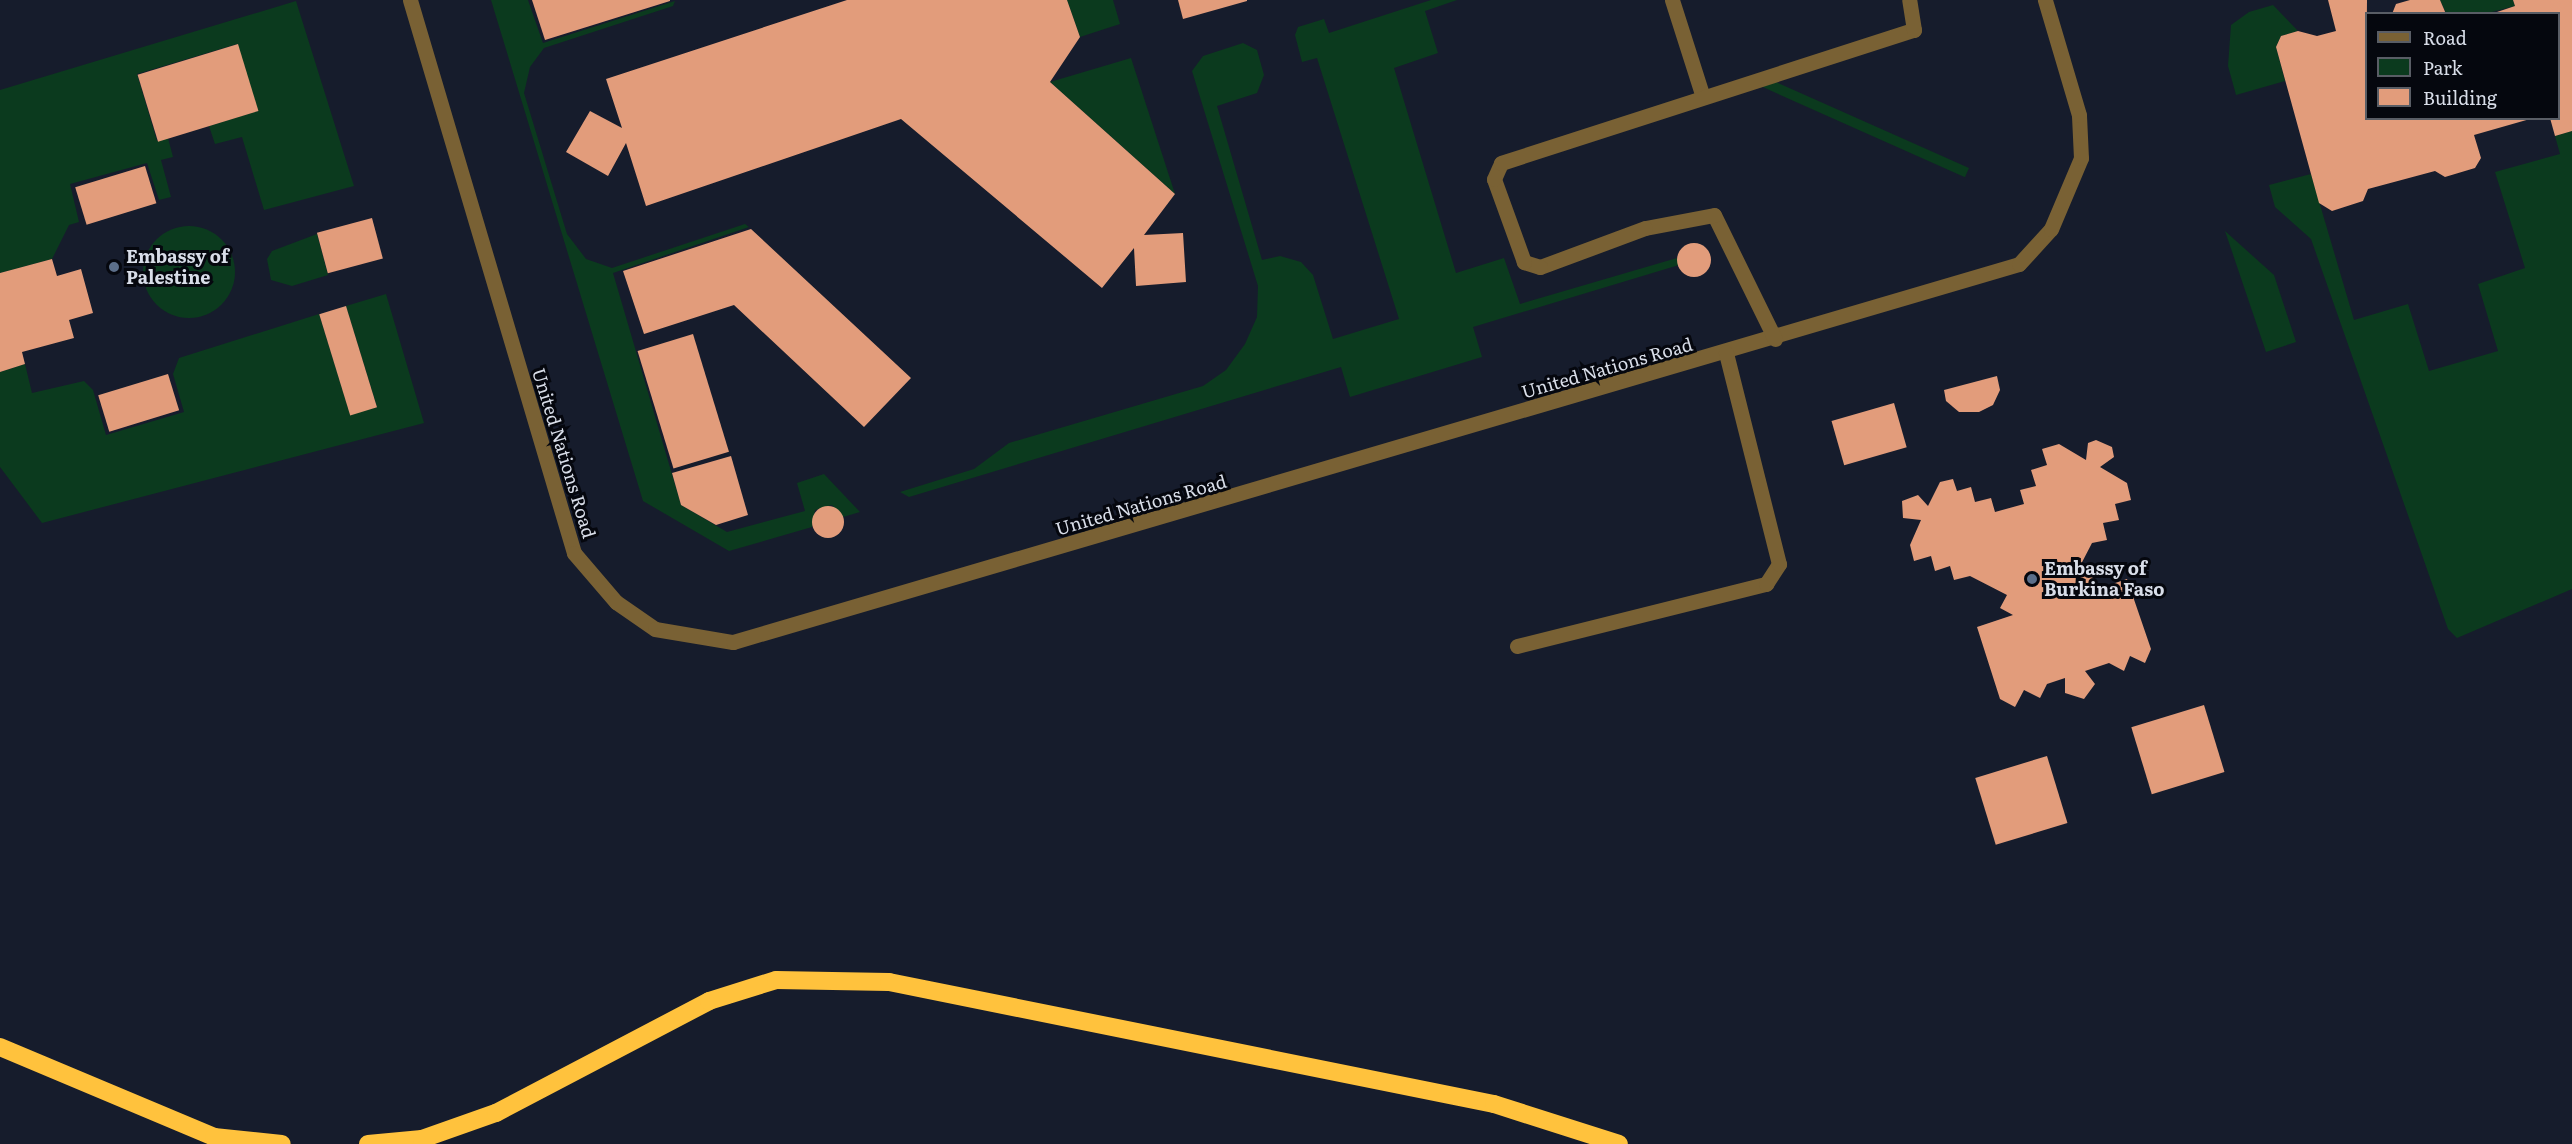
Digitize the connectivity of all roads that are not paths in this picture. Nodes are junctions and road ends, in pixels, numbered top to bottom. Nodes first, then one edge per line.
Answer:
1 (410, 0) edge
2 (1672, 0) edge
3 (1909, 0) edge
4 (2045, 0) edge
5 (1703, 97) junction
6 (1775, 339) junction
7 (1726, 353) junction
8 (1517, 646) dead end
9 (0, 1047) edge
10 (282, 1144) edge
11 (368, 1144) edge
12 (1618, 1144) edge

1 - 7 street, United Nations Road
2 - 5 street
3 - 5 street
4 - 6 street, United Nations Road
5 - 6 street
6 - 7 street, United Nations Road
7 - 8 street
9 - 10 highway
11 - 12 highway

